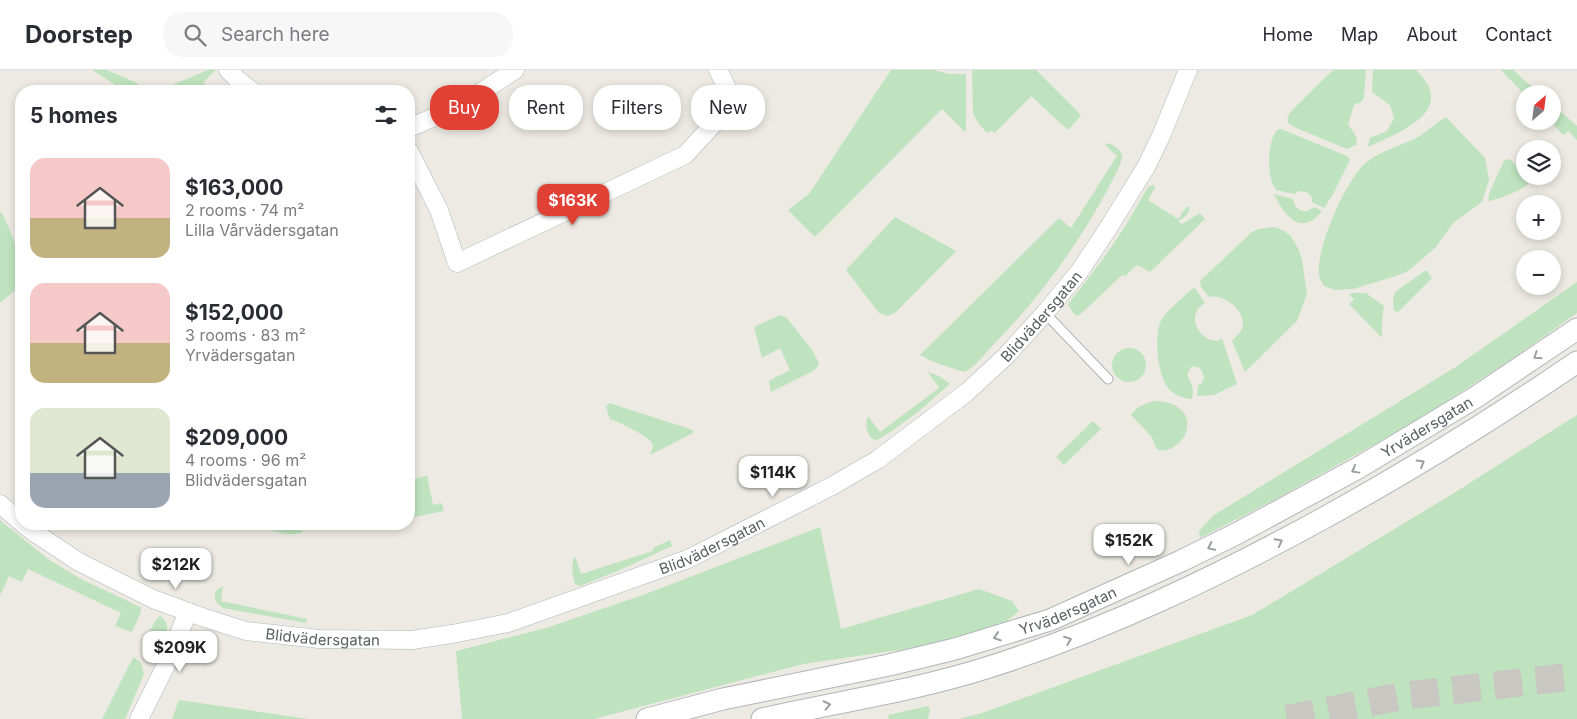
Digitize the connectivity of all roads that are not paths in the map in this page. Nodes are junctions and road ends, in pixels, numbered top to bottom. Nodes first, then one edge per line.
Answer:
1 (228, 70) edge
2 (514, 70) edge
3 (718, 70) edge
4 (1188, 70) edge
5 (244, 85) edge
6 (415, 125) edge
7 (415, 162) edge
8 (1045, 313) junction
9 (1577, 329) edge
10 (1577, 362) edge
11 (1108, 379) dead end
12 (0, 504) edge
13 (15, 517) edge
14 (31, 530) edge
15 (188, 612) junction
16 (139, 719) edge
17 (647, 719) edge
18 (762, 719) edge

1 - 5 street
2 - 6 street
3 - 7 street
4 - 8 street, Blidvädersgatan
8 - 11 lane
8 - 15 street, Blidvädersgatan
9 -> 17 street, Yrvädersgatan
18 -> 10 street, Yrvädersgatan
12 - 13 street, Blidvädersgatan
14 - 15 street, Blidvädersgatan
15 - 16 street

